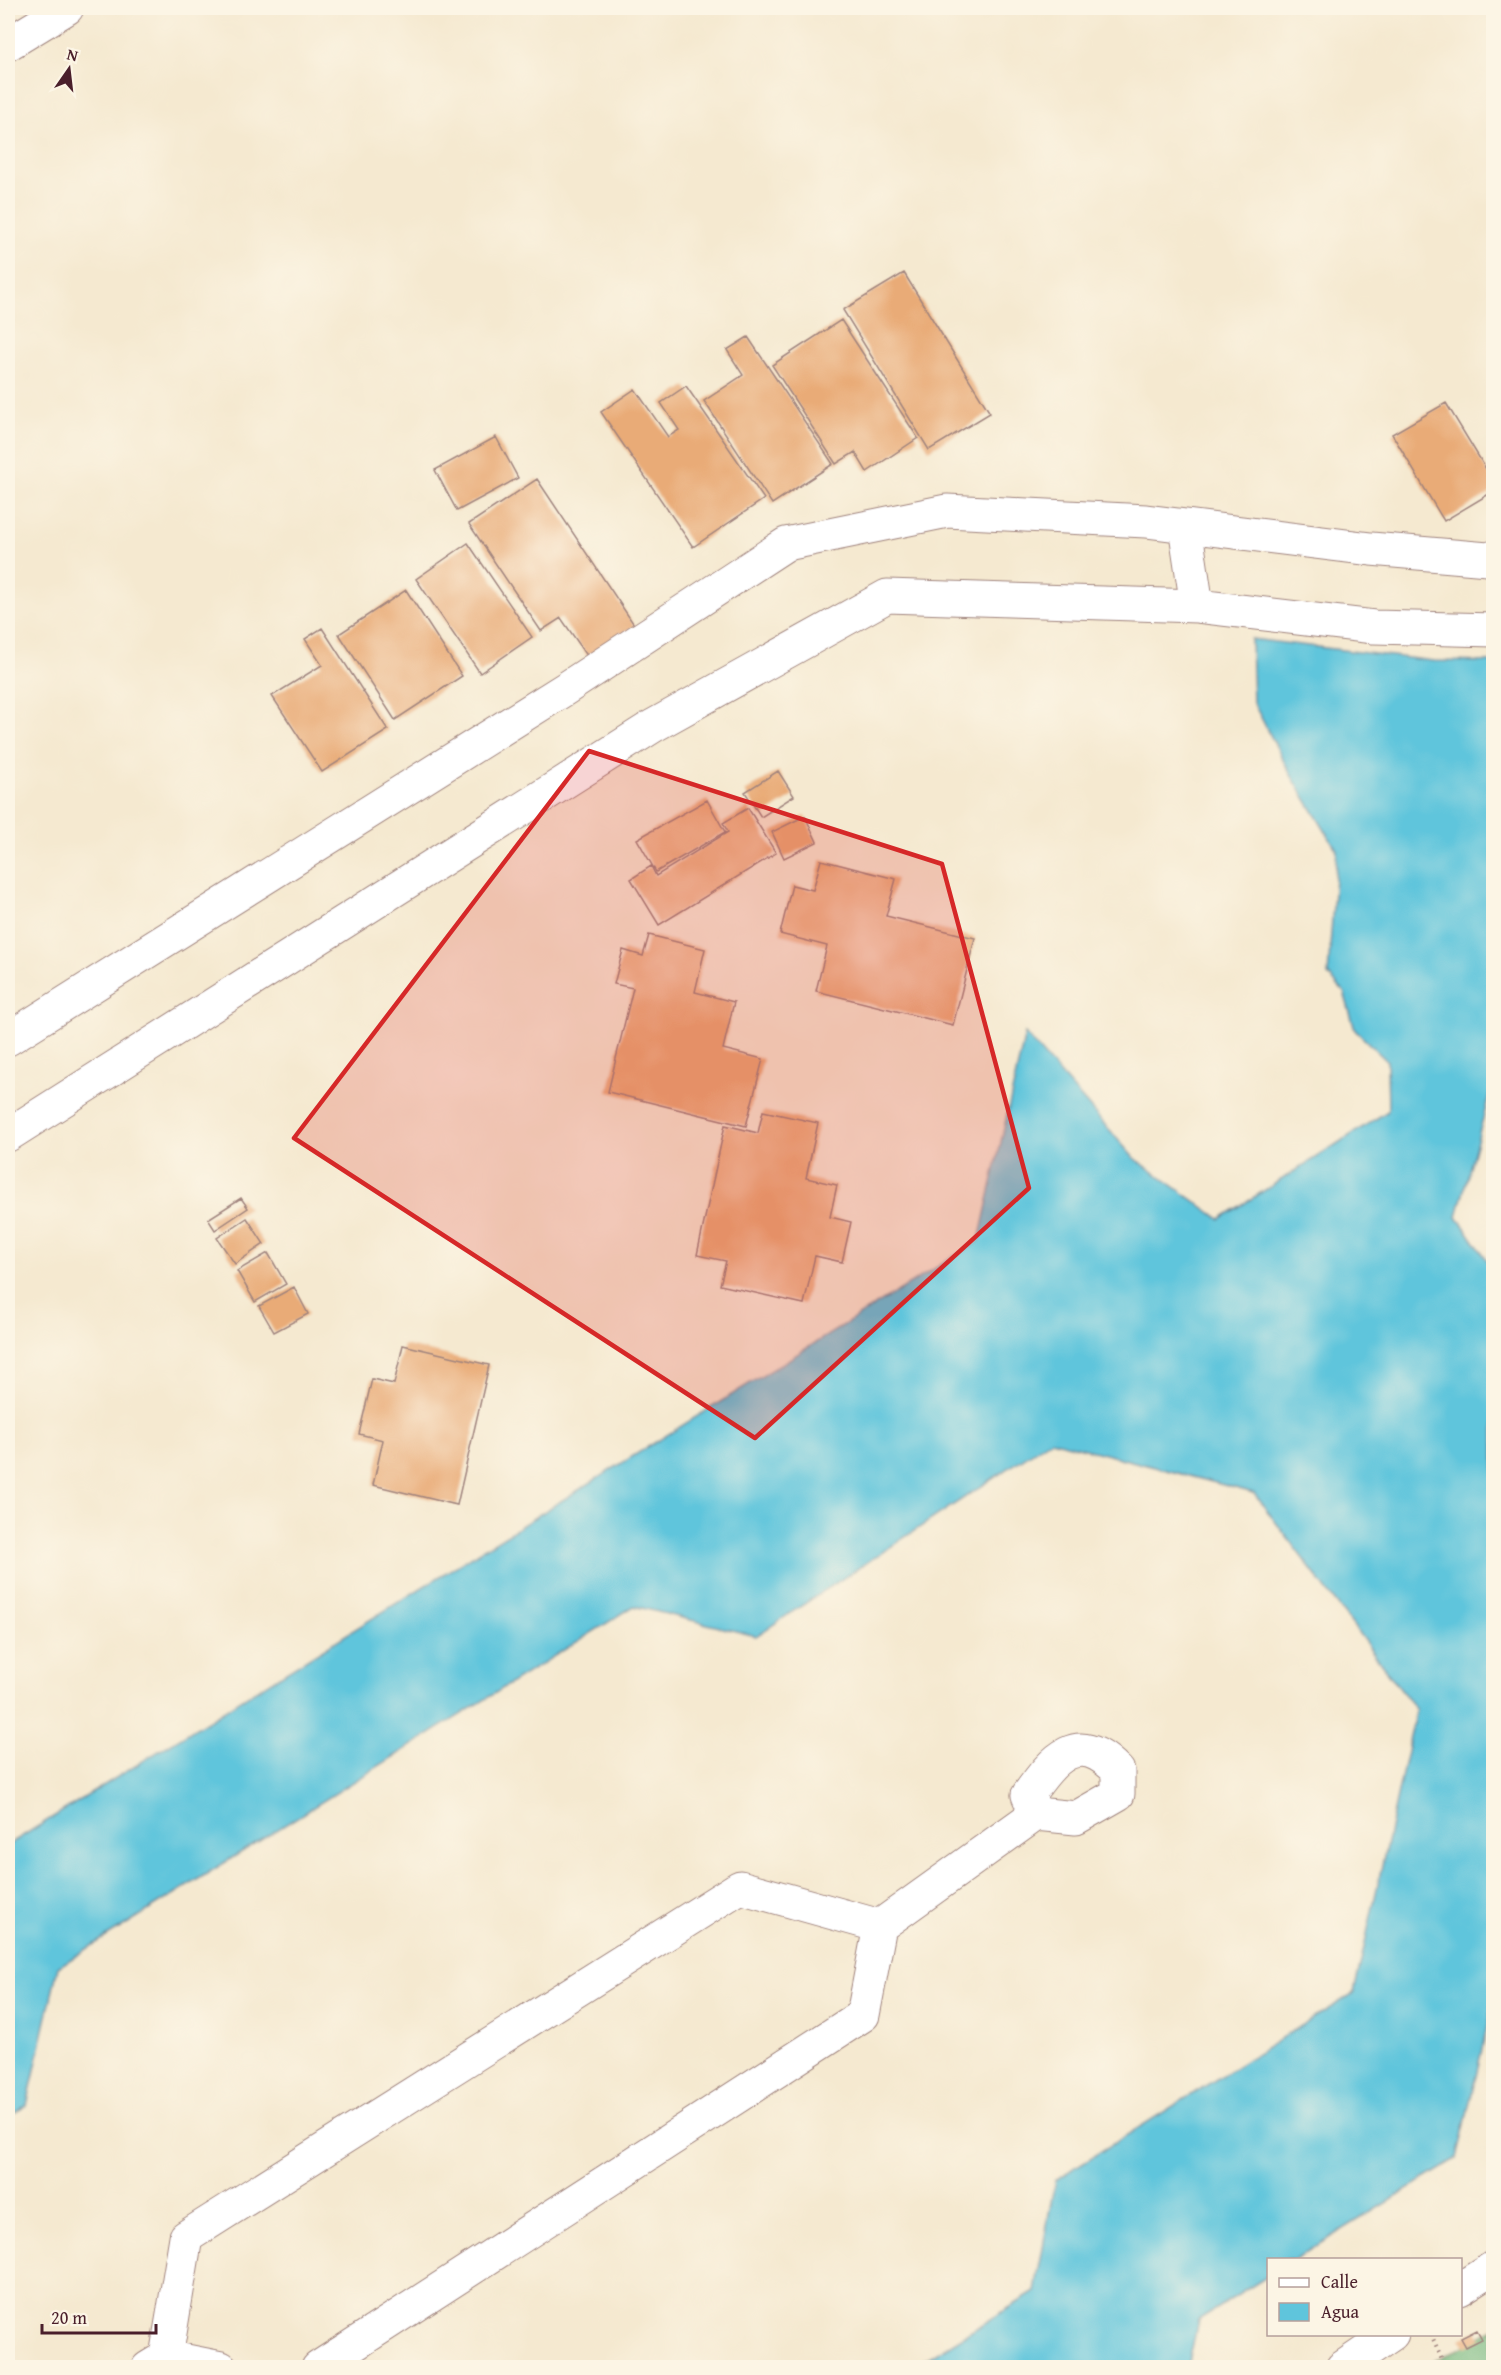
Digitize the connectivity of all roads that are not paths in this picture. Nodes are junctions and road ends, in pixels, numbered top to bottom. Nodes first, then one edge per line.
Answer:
1 (67, 8) edge
2 (8, 44) edge
3 (1185, 526) junction
4 (1494, 556) edge
5 (1197, 606) junction
6 (1494, 630) edge
7 (8, 1039) edge
8 (8, 1135) edge
9 (1036, 1814) dead end
10 (880, 1926) junction
11 (1494, 2267) edge
12 (1462, 2288) edge
13 (1389, 2336) edge
14 (157, 2362) edge
15 (221, 2367) edge
16 (318, 2367) edge
17 (1342, 2367) edge

1 - 2 street
3 - 4 street
3 - 5 street
3 - 7 street
5 - 6 street
5 - 8 street
9 - 10 street
10 - 14 street
10 - 16 street
11 - 12 street
13 - 17 street
14 - 15 street

